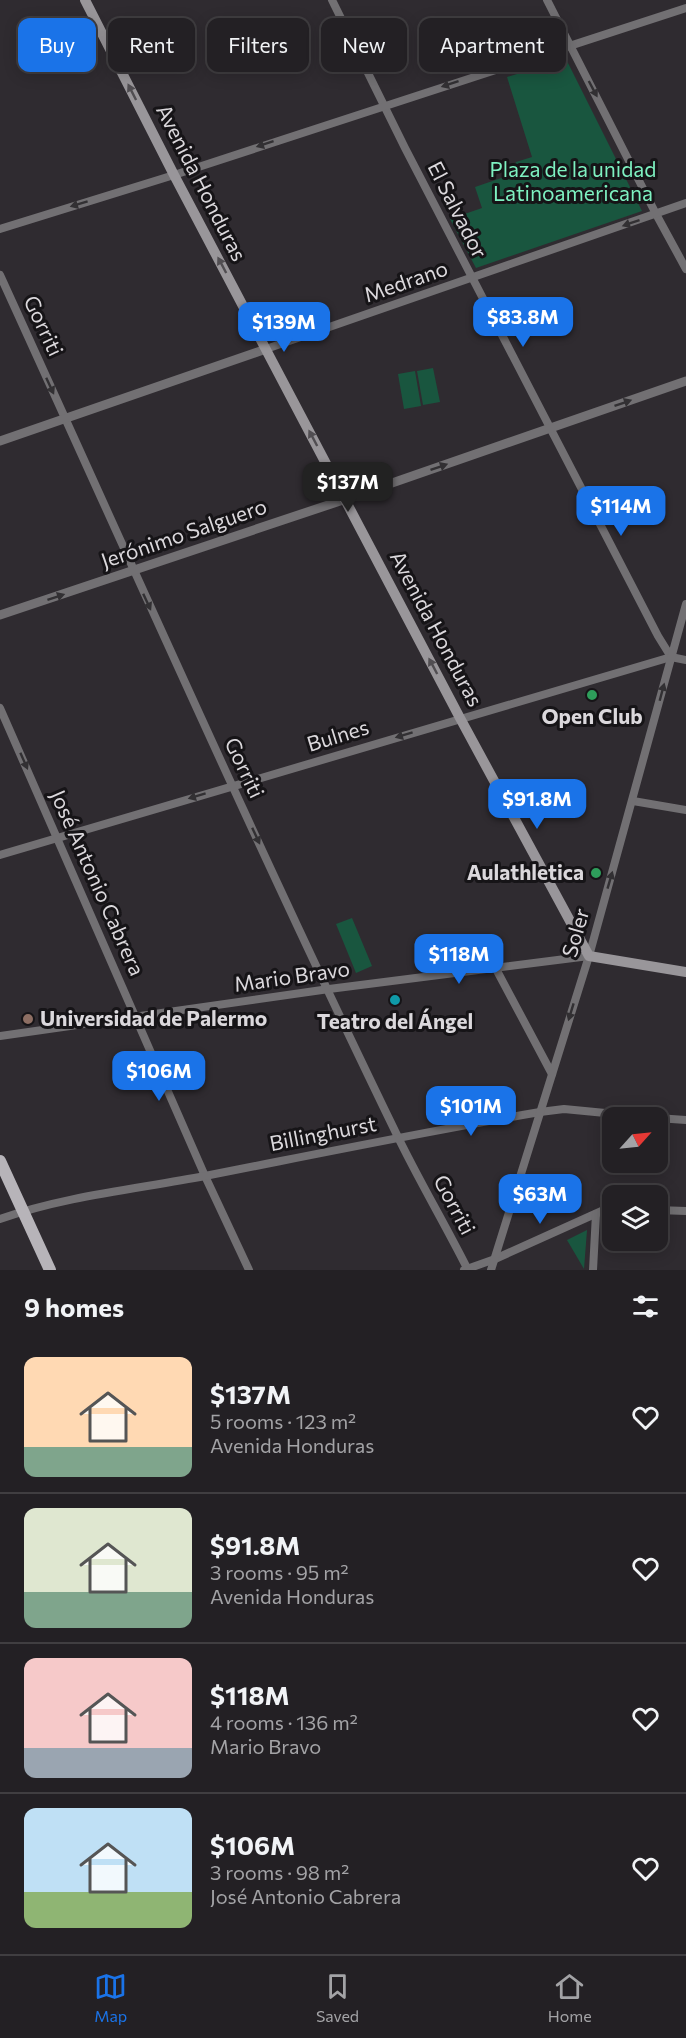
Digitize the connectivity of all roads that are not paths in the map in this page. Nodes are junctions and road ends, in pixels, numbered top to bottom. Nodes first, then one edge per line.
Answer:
1 (85, 0) edge
2 (332, 0) edge
3 (547, 0) edge
4 (686, 8) edge
5 (570, 46) junction
6 (383, 105) junction
7 (174, 175) junction
8 (686, 203) edge
9 (656, 214) junction
10 (0, 229) edge
11 (686, 270) edge
12 (0, 275) edge
13 (472, 279) junction
14 (266, 349) junction
15 (686, 381) edge
16 (65, 418) junction
17 (551, 429) junction
18 (0, 441) edge
19 (346, 499) junction
20 (133, 571) junction
21 (686, 604) edge
22 (0, 615) edge
23 (671, 657) junction
24 (686, 660) edge
25 (0, 708) edge
26 (460, 718) junction
27 (232, 786) junction
28 (633, 801) junction
29 (686, 810) edge
30 (58, 838) junction
31 (0, 855) edge
32 (589, 956) junction
33 (495, 967) junction
34 (686, 972) edge
35 (327, 990) junction
36 (137, 1018) junction
37 (0, 1036) edge
38 (552, 1074) junction
39 (540, 1112) junction
40 (602, 1113) edge
41 (668, 1119) edge
42 (686, 1120) edge
43 (398, 1137) junction
44 (0, 1161) edge
45 (205, 1176) junction
46 (668, 1210) edge
47 (22, 1211) junction
48 (602, 1211) edge
49 (686, 1211) edge
50 (596, 1214) junction
51 (0, 1219) edge
52 (495, 1259) junction
53 (50, 1270) edge
54 (249, 1270) edge
55 (466, 1270) edge
56 (491, 1270) edge
57 (593, 1270) edge

7 -> 1 main road, Avenida Honduras
2 - 6 street, El Salvador
3 - 5 street
4 - 5 street
5 -> 6 street
5 -> 9 street
6 -> 7 street
6 - 13 street, El Salvador
7 -> 10 street
14 -> 7 main road, Avenida Honduras
8 - 9 street, Medrano
9 - 11 street
9 -> 13 street, Medrano
12 -> 16 street, Gorriti
13 - 14 street, Medrano
13 - 17 street, El Salvador
14 - 16 street, Medrano
19 -> 14 main road, Avenida Honduras
17 -> 15 street, Jerónimo Salguero
16 - 18 street, Medrano
16 - 20 street, Gorriti
19 -> 17 street, Jerónimo Salguero
17 - 23 street, El Salvador
19 - 20 street, Jerónimo Salguero
26 -> 19 main road, Avenida Honduras
22 -> 20 street, Jerónimo Salguero
20 -> 27 street, Gorriti
21 - 23 street, Soler
23 - 24 street, Bulnes
23 - 26 street, Bulnes
28 -> 23 street, Soler
25 -> 30 street, José Antonio Cabrera
26 -> 27 street, Bulnes
26 - 32 main road, Avenida Honduras
27 -> 30 street, Bulnes
27 -> 35 street, Gorriti
28 - 29 street
32 -> 28 street, Soler
30 - 31 street, Bulnes
30 - 36 street, José Antonio Cabrera
32 - 33 street, Mario Bravo
32 - 34 main road
32 -> 38 street, Soler
33 - 35 street, Mario Bravo
33 - 38 street
35 - 36 street, Mario Bravo
35 - 43 street, Gorriti
36 - 37 street, Mario Bravo
36 - 45 street, José Antonio Cabrera
38 - 39 street, Soler
39 - 40 street, Billinghurst
39 - 43 street, Billinghurst
39 - 52 street, Soler
41 - 42 street, Billinghurst
43 - 45 street, Billinghurst
43 - 55 street, Gorriti
44 - 47 main road
45 - 47 street, Billinghurst
45 - 54 street, José Antonio Cabrera
46 - 49 street
47 - 51 street, Billinghurst
47 - 53 main road
48 - 50 street
50 - 52 street
50 - 57 street
52 - 55 street
52 - 56 street, Soler

